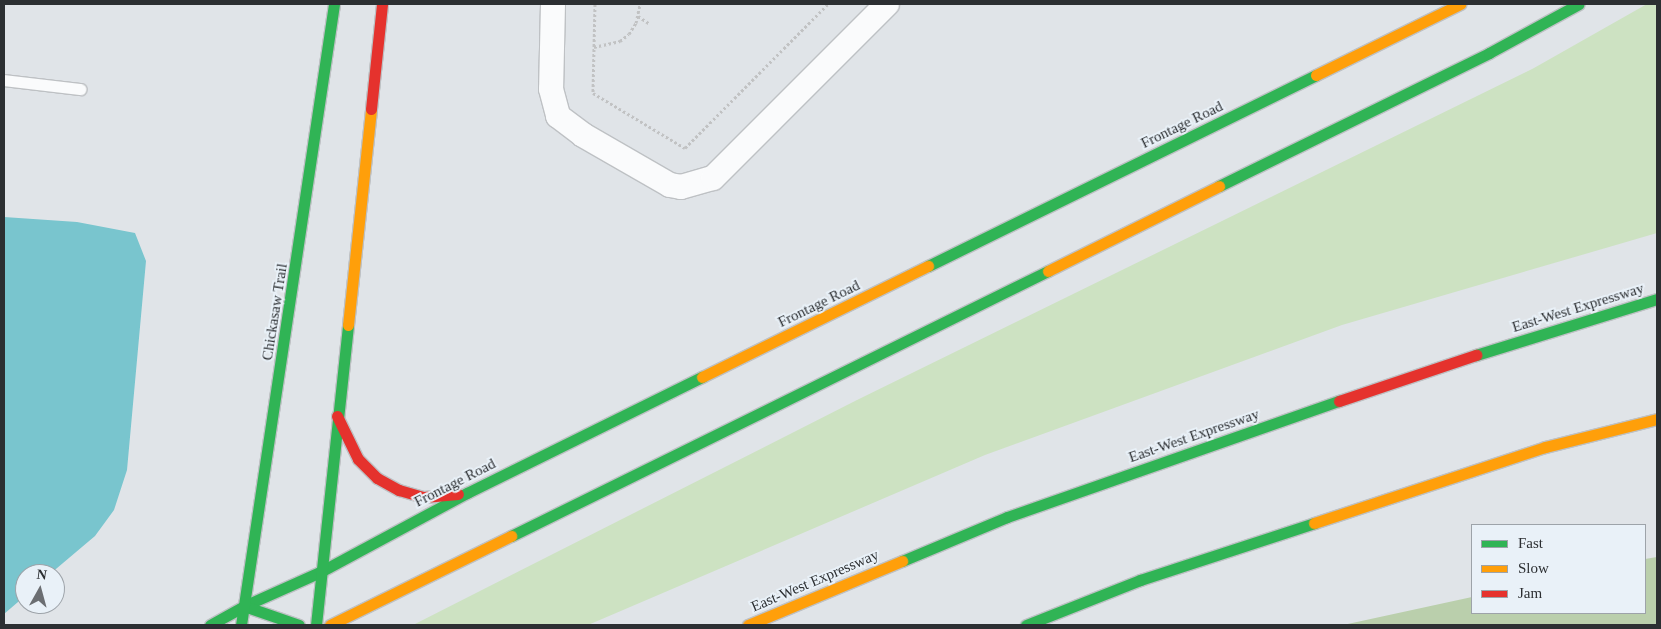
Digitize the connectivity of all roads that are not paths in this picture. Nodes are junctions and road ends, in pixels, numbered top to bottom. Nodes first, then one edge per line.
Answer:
1 (334, 4) edge
2 (382, 4) edge
3 (553, 4) edge
4 (887, 4) edge
5 (1460, 4) edge
6 (1579, 4) edge
7 (4, 80) edge
8 (80, 89) dead end
9 (1657, 299) edge
10 (337, 416) junction
11 (1657, 419) edge
12 (467, 493) junction
13 (320, 572) junction
14 (244, 606) junction
15 (210, 625) edge
16 (241, 625) edge
17 (299, 625) edge
18 (316, 625) edge
19 (330, 625) edge
20 (748, 625) edge
21 (1026, 625) edge

1 - 14 main road, Chickasaw Trail
2 - 10 main road
3 - 4 street
5 - 12 main road, Frontage Road
6 - 19 main road
7 - 8 lane
9 - 20 main road, East-West Expressway
10 - 12 main road
10 - 13 main road
11 - 21 main road
12 - 13 main road, Frontage Road
13 - 14 main road, Frontage Road
13 - 18 main road
14 - 15 main road, Frontage Road
14 - 16 main road, Chickasaw Trail
14 - 17 main road

